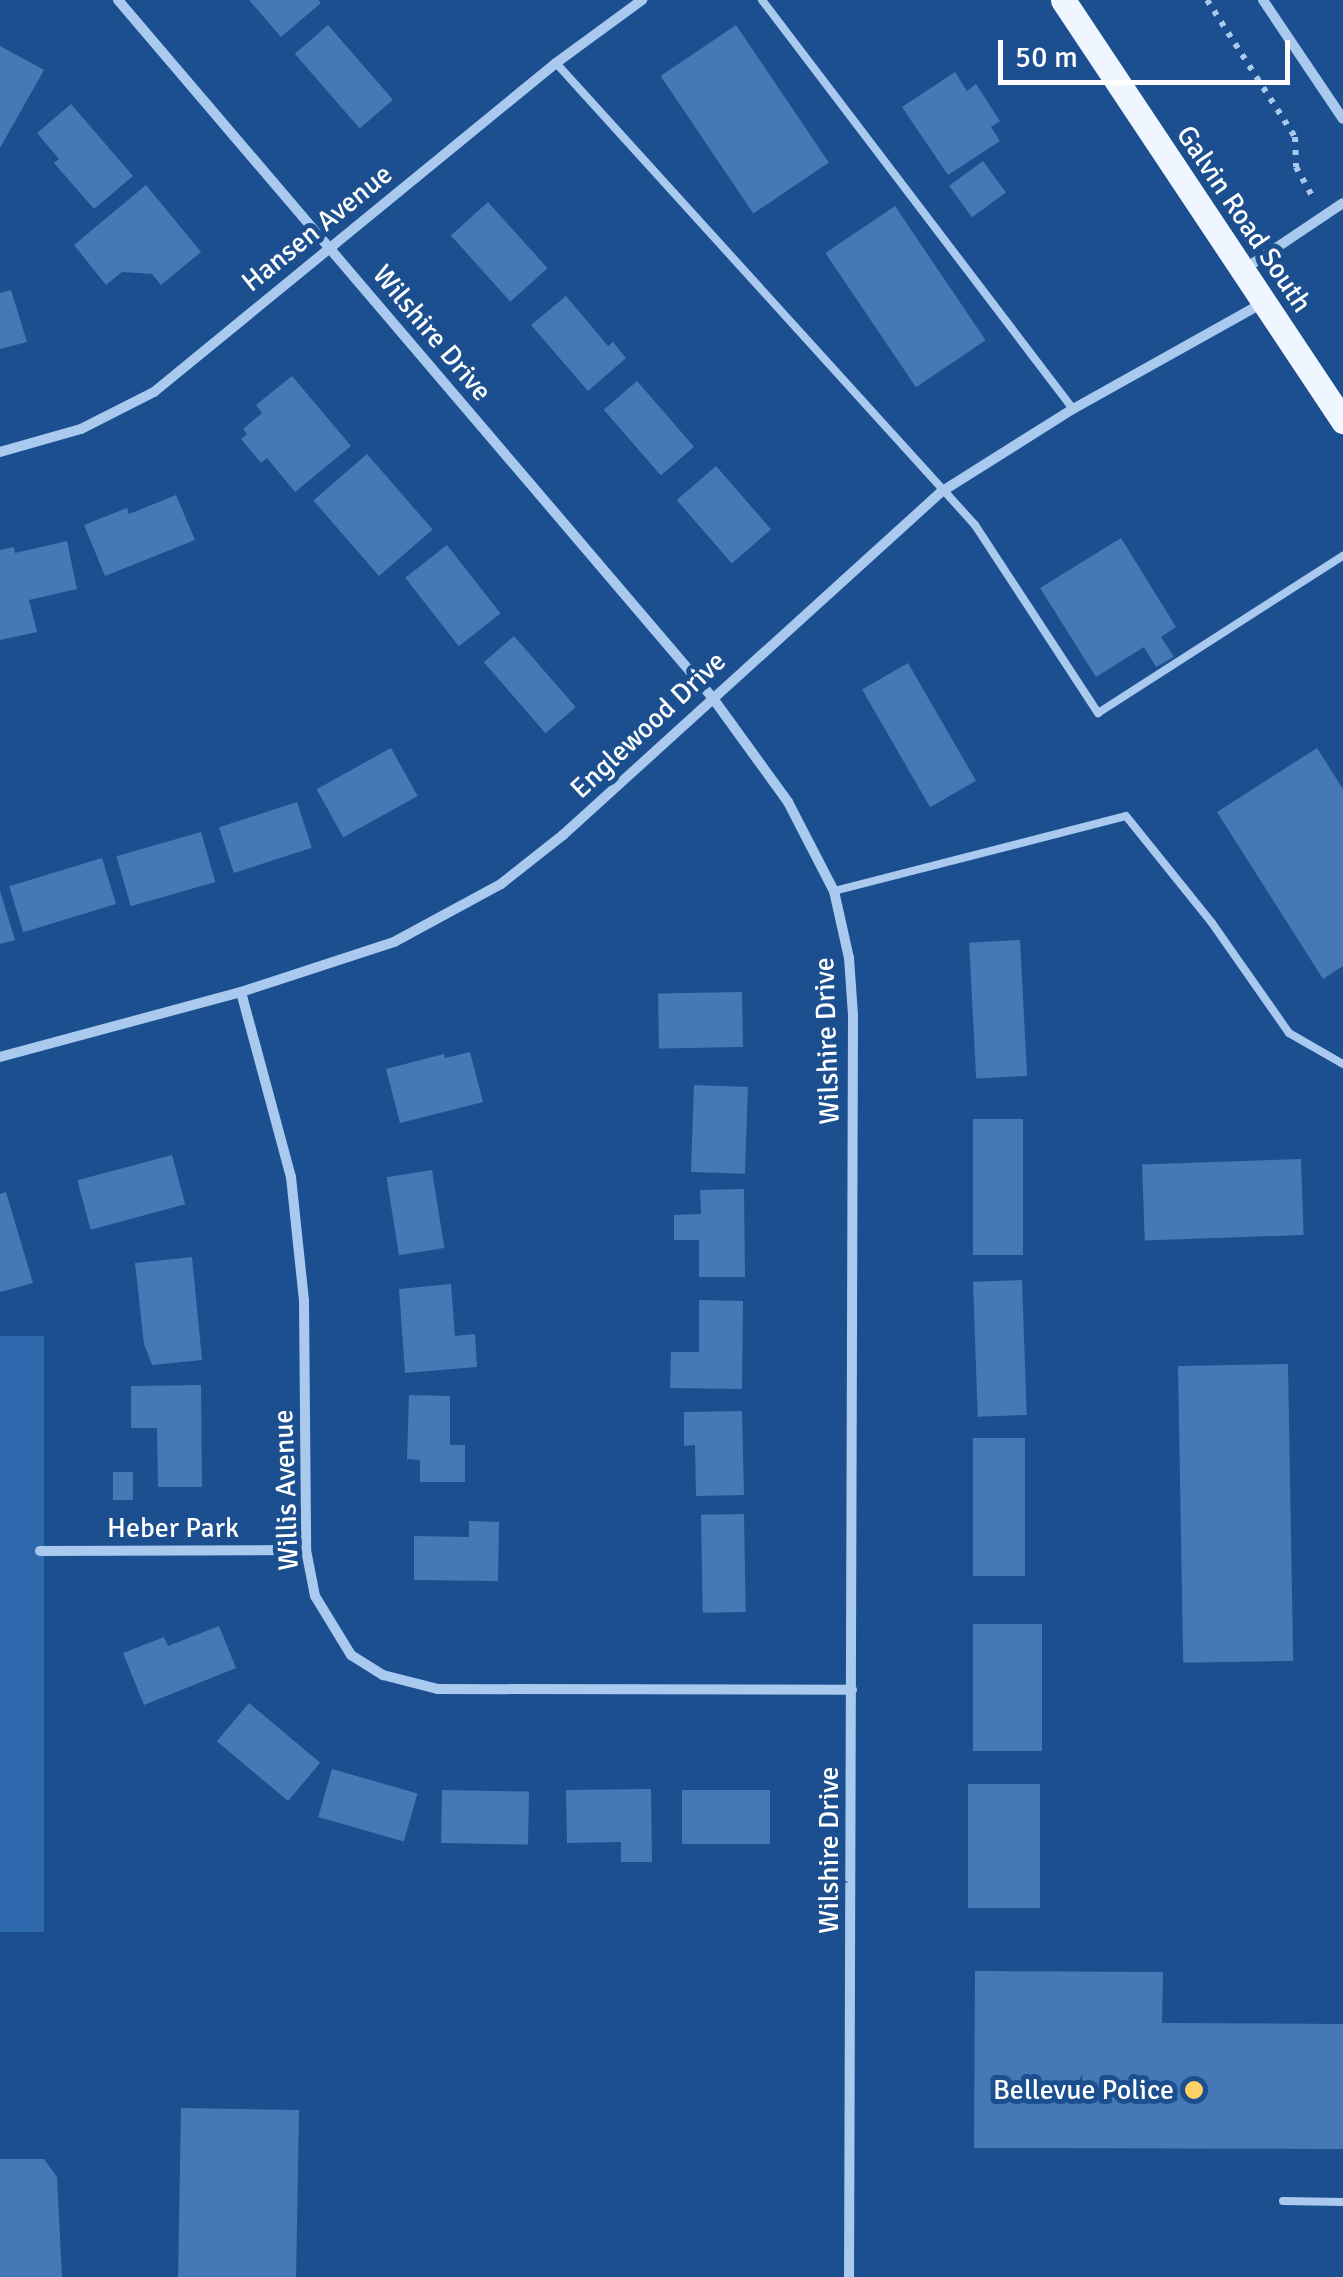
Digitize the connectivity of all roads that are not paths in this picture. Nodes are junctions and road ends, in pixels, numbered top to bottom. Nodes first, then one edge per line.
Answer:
1 (118, 0) edge
2 (642, 0) edge
3 (762, 0) edge
4 (1063, 0) edge
5 (1264, 0) edge
6 (556, 64) junction
7 (1343, 120) edge
8 (1343, 204) edge
9 (329, 246) junction
10 (1242, 271) junction
11 (1264, 302) junction
12 (1072, 409) junction
13 (1343, 421) edge
14 (0, 452) edge
15 (941, 492) junction
16 (1343, 556) edge
17 (712, 697) junction
18 (834, 891) junction
19 (241, 992) junction
20 (0, 1057) edge
21 (1343, 1064) edge
22 (306, 1550) junction
23 (40, 1551) dead end
24 (852, 1690) junction
25 (1283, 2201) dead end
26 (1343, 2202) edge
27 (849, 2277) edge

1 - 9 street, Wilshire Drive
2 - 6 street, Hansen Avenue
3 - 12 lane
4 - 10 main road, Galvin Road South
5 - 7 street
6 - 9 street, Hansen Avenue
6 - 15 lane
8 - 10 street
9 - 14 street, Hansen Avenue
9 - 17 street, Wilshire Drive
10 - 11 main road, Galvin Road South
11 - 12 street, Englewood Drive
11 - 13 main road, Galvin Road South
12 - 15 street, Englewood Drive
15 - 16 lane
15 - 17 street, Englewood Drive
17 - 18 street, Wilshire Drive
17 - 19 street, Englewood Drive
18 - 21 lane
18 - 24 street, Wilshire Drive
19 - 20 street, Englewood Drive
19 - 22 street, Willis Avenue
22 - 23 street, Heber Park
22 - 24 street, Willis Avenue
24 - 27 street, Wilshire Drive
25 - 26 lane

